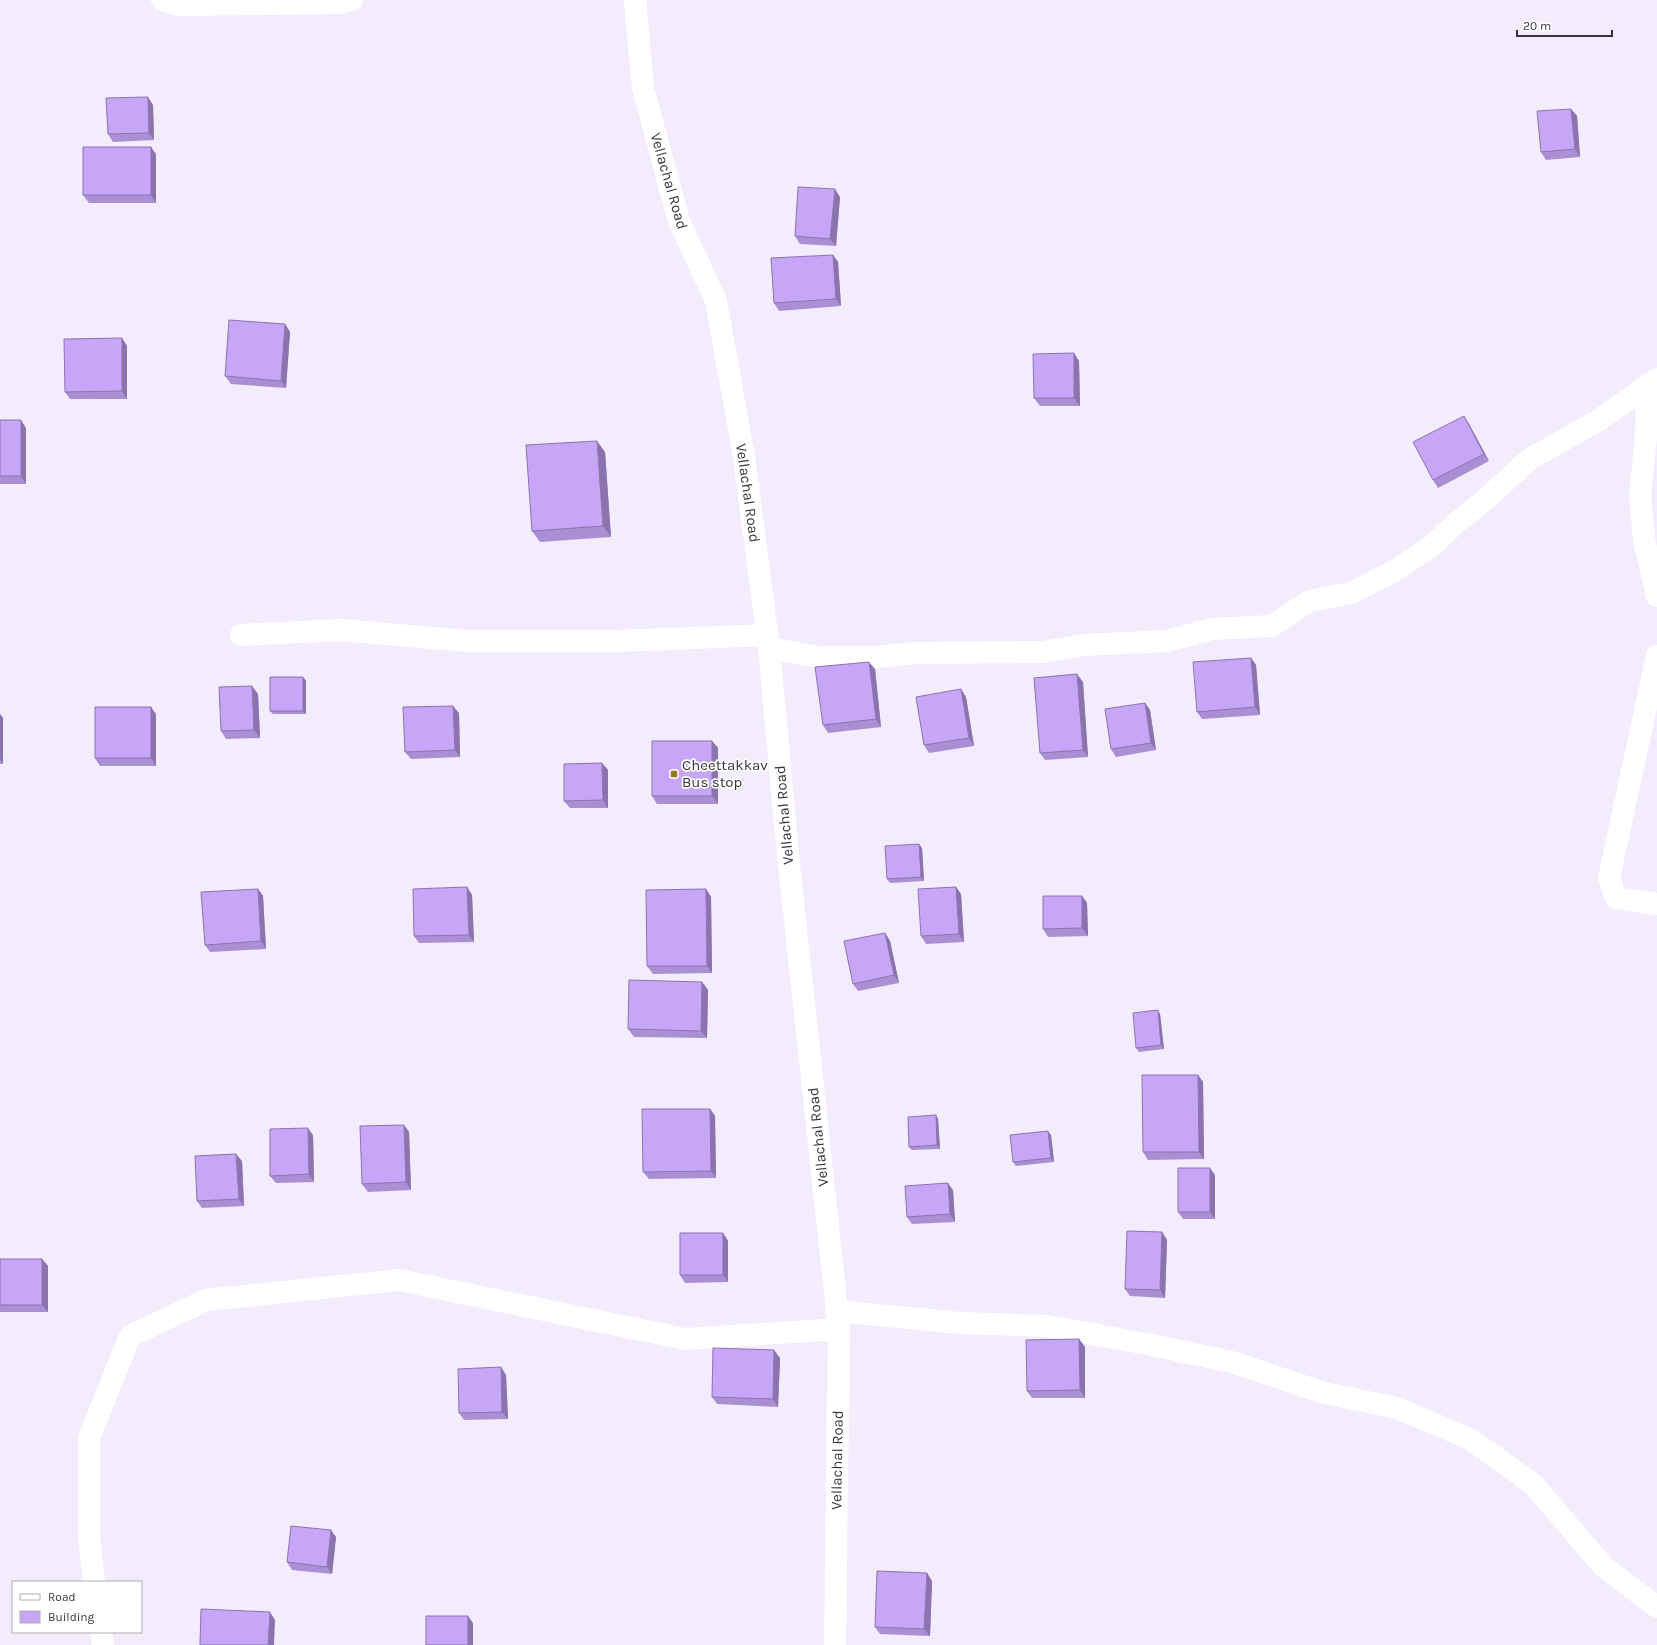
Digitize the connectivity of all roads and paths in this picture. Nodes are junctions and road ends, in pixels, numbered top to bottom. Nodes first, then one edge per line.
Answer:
1 (162, 0) edge
2 (352, 0) edge
3 (635, 0) edge
4 (1652, 383) edge
5 (1657, 596) edge
6 (240, 635) dead end
7 (769, 641) junction
8 (1657, 656) edge
9 (1657, 904) edge
10 (838, 1320) junction
11 (94, 1581) edge
12 (1657, 1607) edge
13 (101, 1633) edge
14 (103, 1645) edge
15 (835, 1645) edge

1 - 2 street
3 - 7 street, Vellachal Road
4 - 5 street
4 - 7 street
6 - 7 street
7 - 10 street, Vellachal Road
8 - 9 street
10 - 11 street
10 - 12 street
10 - 15 street, Vellachal Road
13 - 14 street

